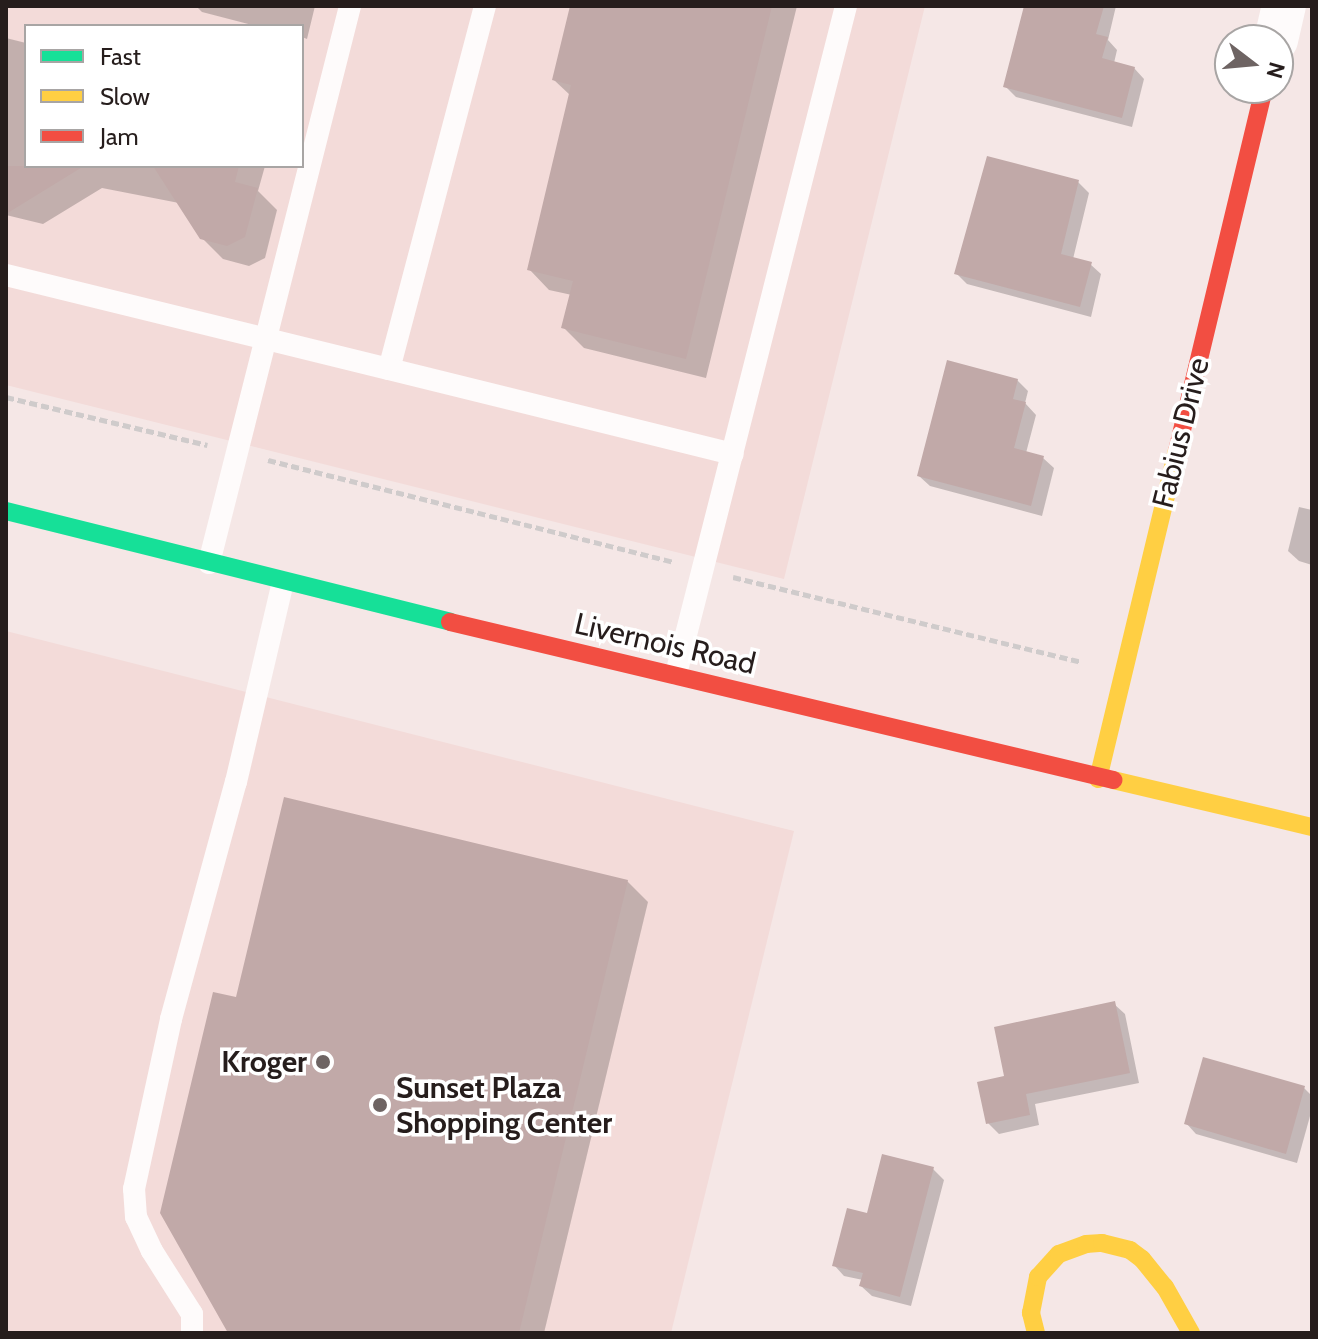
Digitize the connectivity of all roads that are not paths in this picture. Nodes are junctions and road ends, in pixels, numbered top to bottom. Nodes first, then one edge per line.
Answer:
1 (350, 6) edge
2 (485, 6) edge
3 (846, 6) edge
4 (1260, 104) edge
5 (6, 275) edge
6 (267, 338) junction
7 (389, 369) junction
8 (733, 454) junction
9 (6, 511) edge
10 (209, 563) junction
11 (283, 582) junction
12 (676, 674) junction
13 (1098, 779) junction
14 (1312, 827) edge
15 (192, 1333) edge
16 (1036, 1333) edge
17 (1191, 1333) edge

1 - 6 lane
2 - 7 lane
3 - 8 lane
4 - 13 main road, Fabius Drive
5 - 6 lane
6 - 7 lane
6 - 10 lane
7 - 8 lane
8 - 12 lane
9 - 10 main road, Livernois Road
10 - 11 main road, Livernois Road
11 - 12 main road, Livernois Road
11 - 15 lane
12 - 13 main road, Livernois Road
13 - 14 main road, Livernois Road
16 - 17 main road

